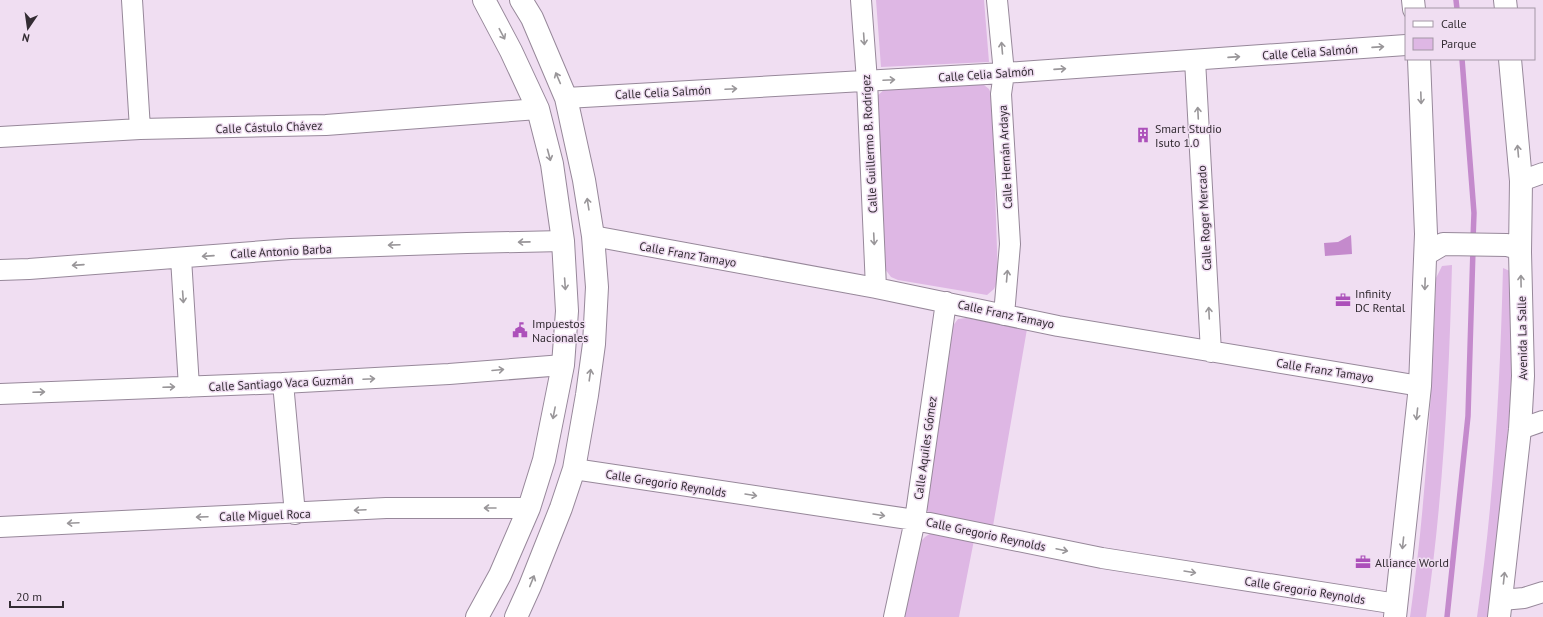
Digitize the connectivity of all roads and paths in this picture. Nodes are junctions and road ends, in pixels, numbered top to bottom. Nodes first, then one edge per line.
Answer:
1 (132, 0) edge
2 (484, 0) edge
3 (521, 0) edge
4 (861, 0) edge
5 (997, 0) edge
6 (1405, 45) edge
7 (1195, 60) junction
8 (1419, 60) edge
9 (1510, 60) edge
10 (1004, 73) junction
11 (867, 81) junction
12 (566, 98) junction
13 (538, 109) junction
14 (140, 129) junction
15 (0, 137) edge
16 (1543, 173) edge
17 (1521, 181) junction
18 (593, 236) junction
19 (562, 241) junction
20 (1436, 244) junction
21 (1512, 244) junction
22 (181, 258) junction
23 (0, 270) edge
24 (876, 288) junction
25 (946, 302) junction
26 (1004, 315) junction
27 (1211, 352) junction
28 (563, 365) junction
29 (283, 383) junction
30 (1420, 386) junction
31 (189, 387) junction
32 (0, 394) edge
33 (1543, 421) edge
34 (1520, 428) junction
35 (574, 469) junction
36 (529, 508) junction
37 (295, 514) junction
38 (915, 520) junction
39 (0, 526) edge
40 (1543, 592) edge
41 (1500, 609) edge
42 (1396, 611) edge
43 (483, 612) edge
44 (516, 617) edge
45 (894, 617) edge

1 - 14 street
2 -> 13 street
12 -> 3 street
4 -> 11 street, Calle Guillermo B. Rodrígez
10 -> 5 street, Calle Hernán Ardaya
7 -> 6 street, Calle Celia Salmón
10 -> 7 street, Calle Celia Salmón
27 -> 7 street, Calle Roger Mercado
8 -> 20 street
17 -> 9 street, Avenida La Salle
11 -> 10 street, Calle Celia Salmón
26 -> 10 street, Calle Hernán Ardaya
12 -> 11 street, Calle Celia Salmón
11 -> 24 street, Calle Guillermo B. Rodrígez
18 -> 12 street
13 - 14 street, Calle Cástulo Chávez
13 -> 19 street
14 - 15 street, Calle Cástulo Chávez
16 - 17 street
17 - 21 street, Avenida La Salle
18 - 24 street, Calle Franz Tamayo
35 -> 18 street
19 -> 22 street, Calle Antonio Barba
19 -> 28 street
20 - 21 street
20 -> 30 street
34 -> 21 street, Avenida La Salle
22 -> 23 street, Calle Antonio Barba
22 -> 31 street
24 - 25 street, Calle Franz Tamayo
25 - 26 street, Calle Franz Tamayo
25 - 38 street, Calle Aquiles Gómez
26 - 27 street, Calle Franz Tamayo
27 - 30 street, Calle Franz Tamayo
29 -> 28 street, Calle Santiago Vaca Guzmán
28 -> 36 street
29 - 31 street, Calle Santiago Vaca Guzmán
29 - 37 street
30 -> 42 street
32 -> 31 street, Calle Santiago Vaca Guzmán
33 - 34 street
41 -> 34 street, Avenida La Salle
35 -> 38 street, Calle Gregorio Reynolds
44 -> 35 street
36 -> 37 street, Calle Miguel Roca
36 - 43 street
37 -> 39 street, Calle Miguel Roca
38 -> 42 street, Calle Gregorio Reynolds
38 - 45 street, Calle Aquiles Gómez
40 - 41 street

